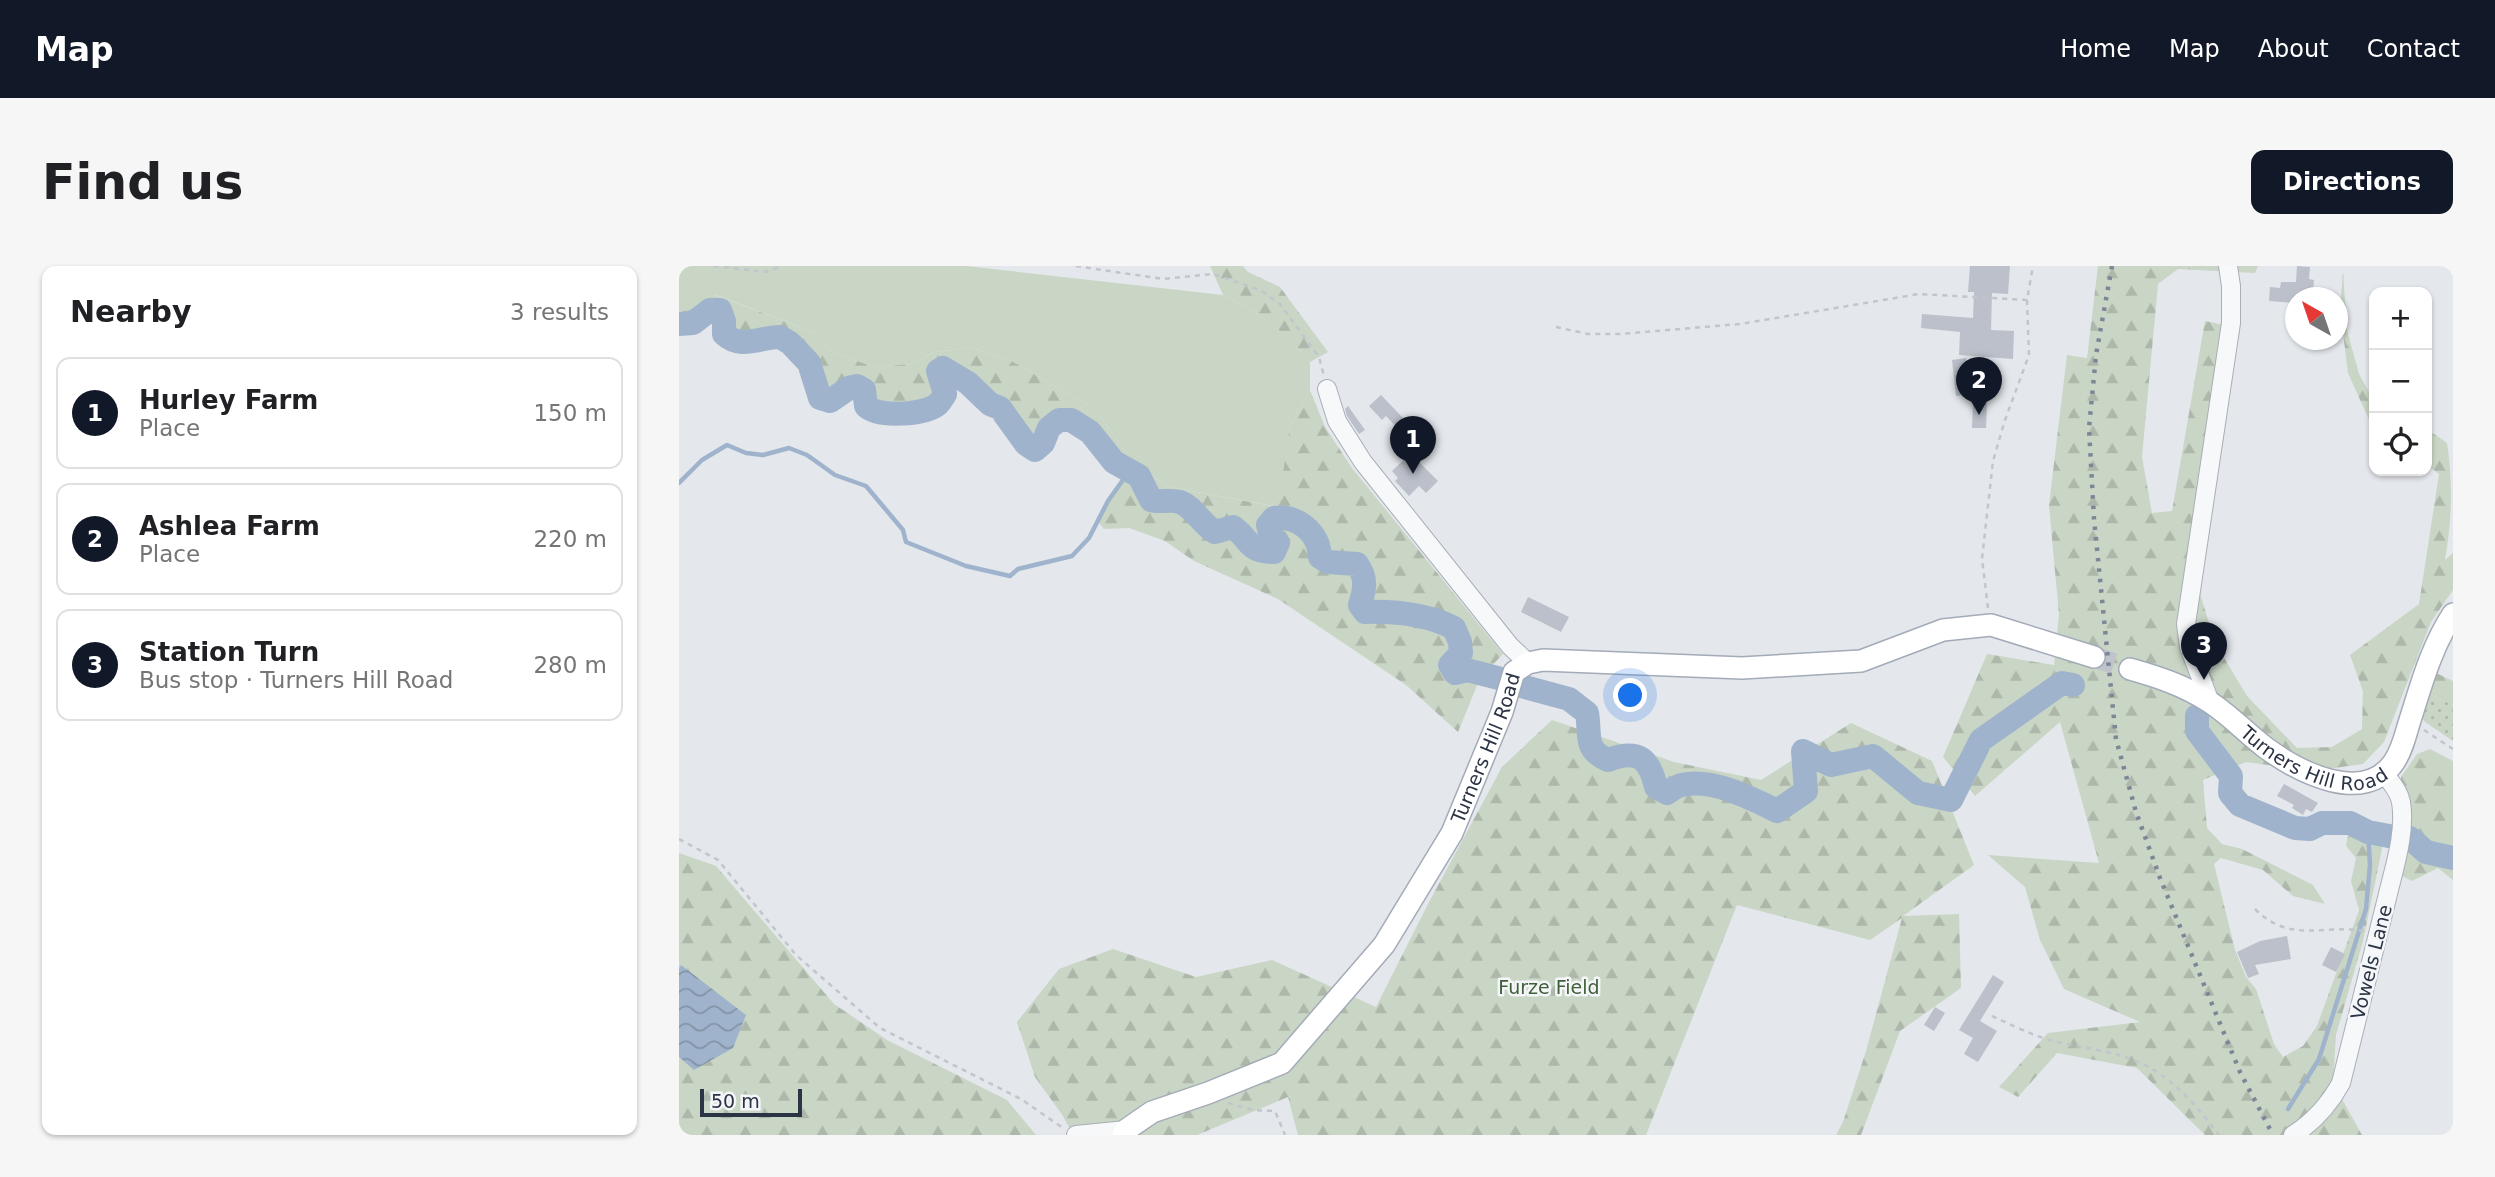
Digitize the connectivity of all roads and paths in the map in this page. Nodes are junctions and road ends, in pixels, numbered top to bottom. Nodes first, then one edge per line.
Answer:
1 (714, 266) edge
2 (782, 266) edge
3 (1076, 266) edge
4 (2033, 266) edge
5 (2228, 266) edge
6 (2027, 300) junction
7 (1556, 327) dead end
8 (1328, 389) joint
9 (2453, 614) edge
10 (1991, 625) junction
11 (2094, 657) tunnel mouth
12 (1528, 663) junction
13 (2130, 669) tunnel mouth
14 (2210, 702) junction
15 (2409, 721) junction
16 (2453, 749) edge
17 (2385, 774) junction
18 (679, 839) edge
19 (2255, 909) dead end
20 (2362, 931) dead end
21 (1991, 1016) dead end
22 (1208, 1093) junction
23 (1124, 1132) edge
24 (1063, 1135) edge
25 (1076, 1135) edge
26 (1285, 1135) edge
27 (2219, 1135) edge
28 (2294, 1135) edge

1 - 2 path
3 - 8 path
4 - 6 path
5 - 14 street
6 - 7 path
6 - 10 path
8 - 12 street
9 - 15 main road, Turners Hill Road
10 - 11 main road, Turners Hill Road
10 - 12 main road, Turners Hill Road
12 - 22 main road, Turners Hill Road
13 - 14 main road, Turners Hill Road
14 - 17 main road, Turners Hill Road
15 - 16 path
15 - 17 main road, Turners Hill Road
17 - 28 street, Vowels Lane
18 - 24 path
19 - 20 path
21 - 27 path
22 - 23 main road, Turners Hill Road
22 - 26 path
23 - 25 street

